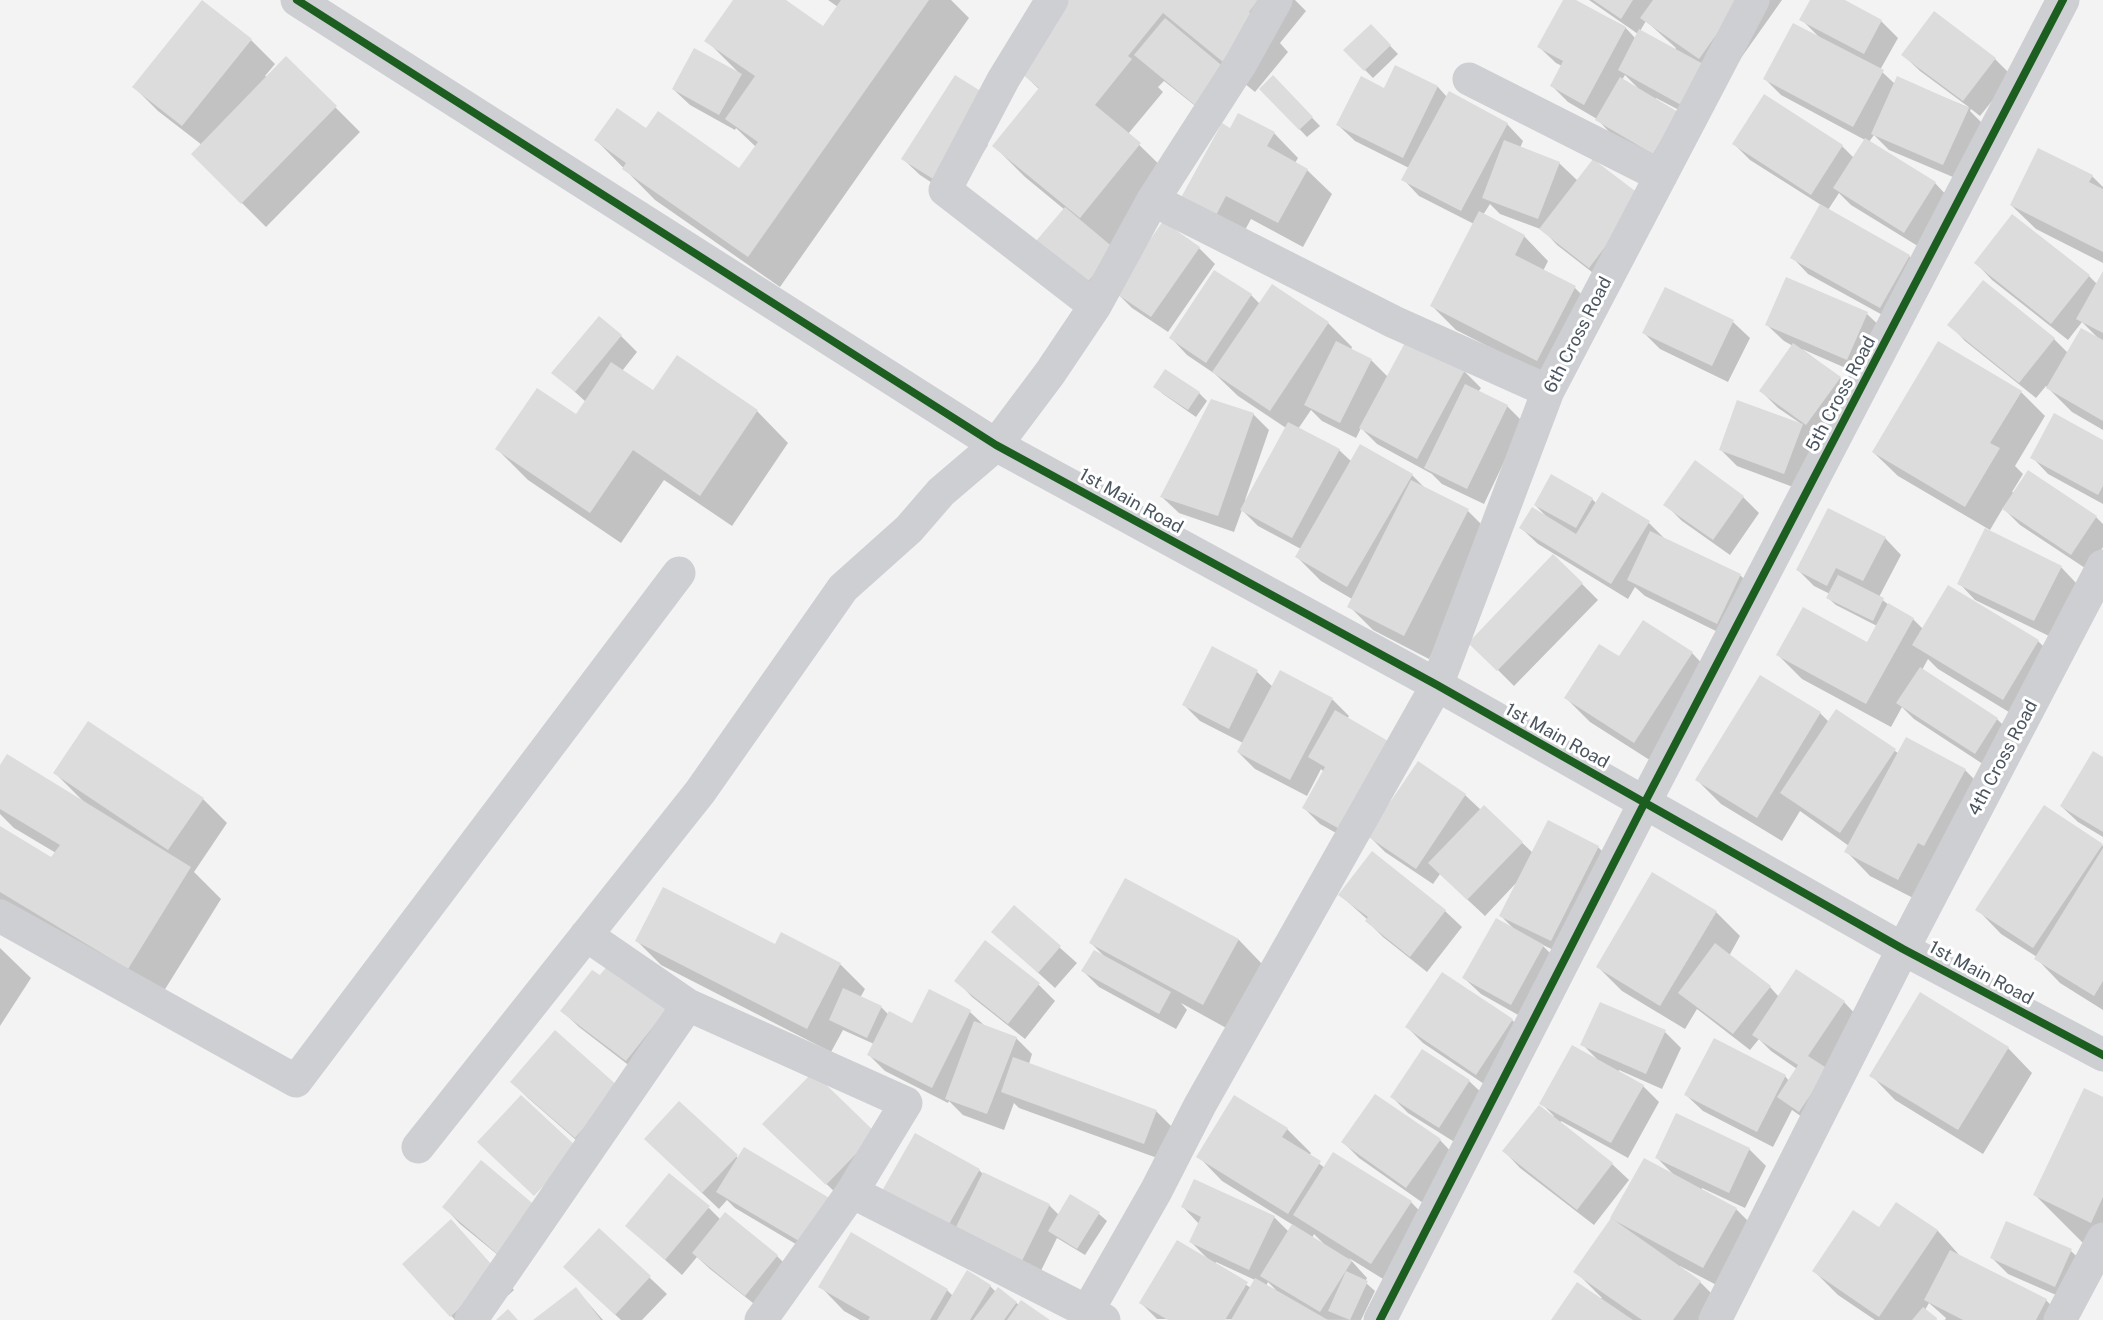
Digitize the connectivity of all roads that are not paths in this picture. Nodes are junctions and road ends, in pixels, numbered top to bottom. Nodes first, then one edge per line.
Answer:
1 (297, 0) edge
2 (1052, 0) edge
3 (1276, 0) edge
4 (1753, 0) edge
5 (2063, 0) edge
6 (1468, 80) dead end
7 (1661, 176) junction
8 (1153, 200) junction
9 (1095, 306) junction
10 (1548, 391) junction
11 (996, 445) junction
12 (2103, 566) edge
13 (679, 573) dead end
14 (1437, 685) junction
15 (1645, 802) junction
16 (0, 916) edge
17 (586, 935) junction
18 (1903, 949) junction
19 (688, 1005) junction
20 (2103, 1054) edge
21 (418, 1147) dead end
22 (852, 1192) junction
23 (2103, 1239) edge
24 (1096, 1316) edge
25 (471, 1320) edge
26 (761, 1320) edge
27 (1380, 1320) edge
28 (1715, 1320) edge
29 (2060, 1320) edge

1 - 11 street, 1st Main Road
2 - 9 street
3 - 8 street
4 - 7 street, 6th Cross Road
5 - 15 street, 5th Cross Road
6 - 7 street
7 - 10 street, 6th Cross Road
8 - 9 street
8 - 10 street
9 - 11 street
10 - 14 street, 6th Cross Road
11 - 14 street, 1st Main Road
11 - 17 street
12 - 18 street, 4th Cross Road
13 - 16 street
14 - 15 street, 1st Main Road
14 - 24 street, 6th Cross Road
15 - 18 street, 1st Main Road
15 - 27 street, 5th Cross Road
17 - 19 street
17 - 21 street
18 - 20 street, 1st Main Road
18 - 28 street, 4th Cross Road
19 - 22 street
19 - 25 street
22 - 24 street
22 - 26 street
23 - 29 street

